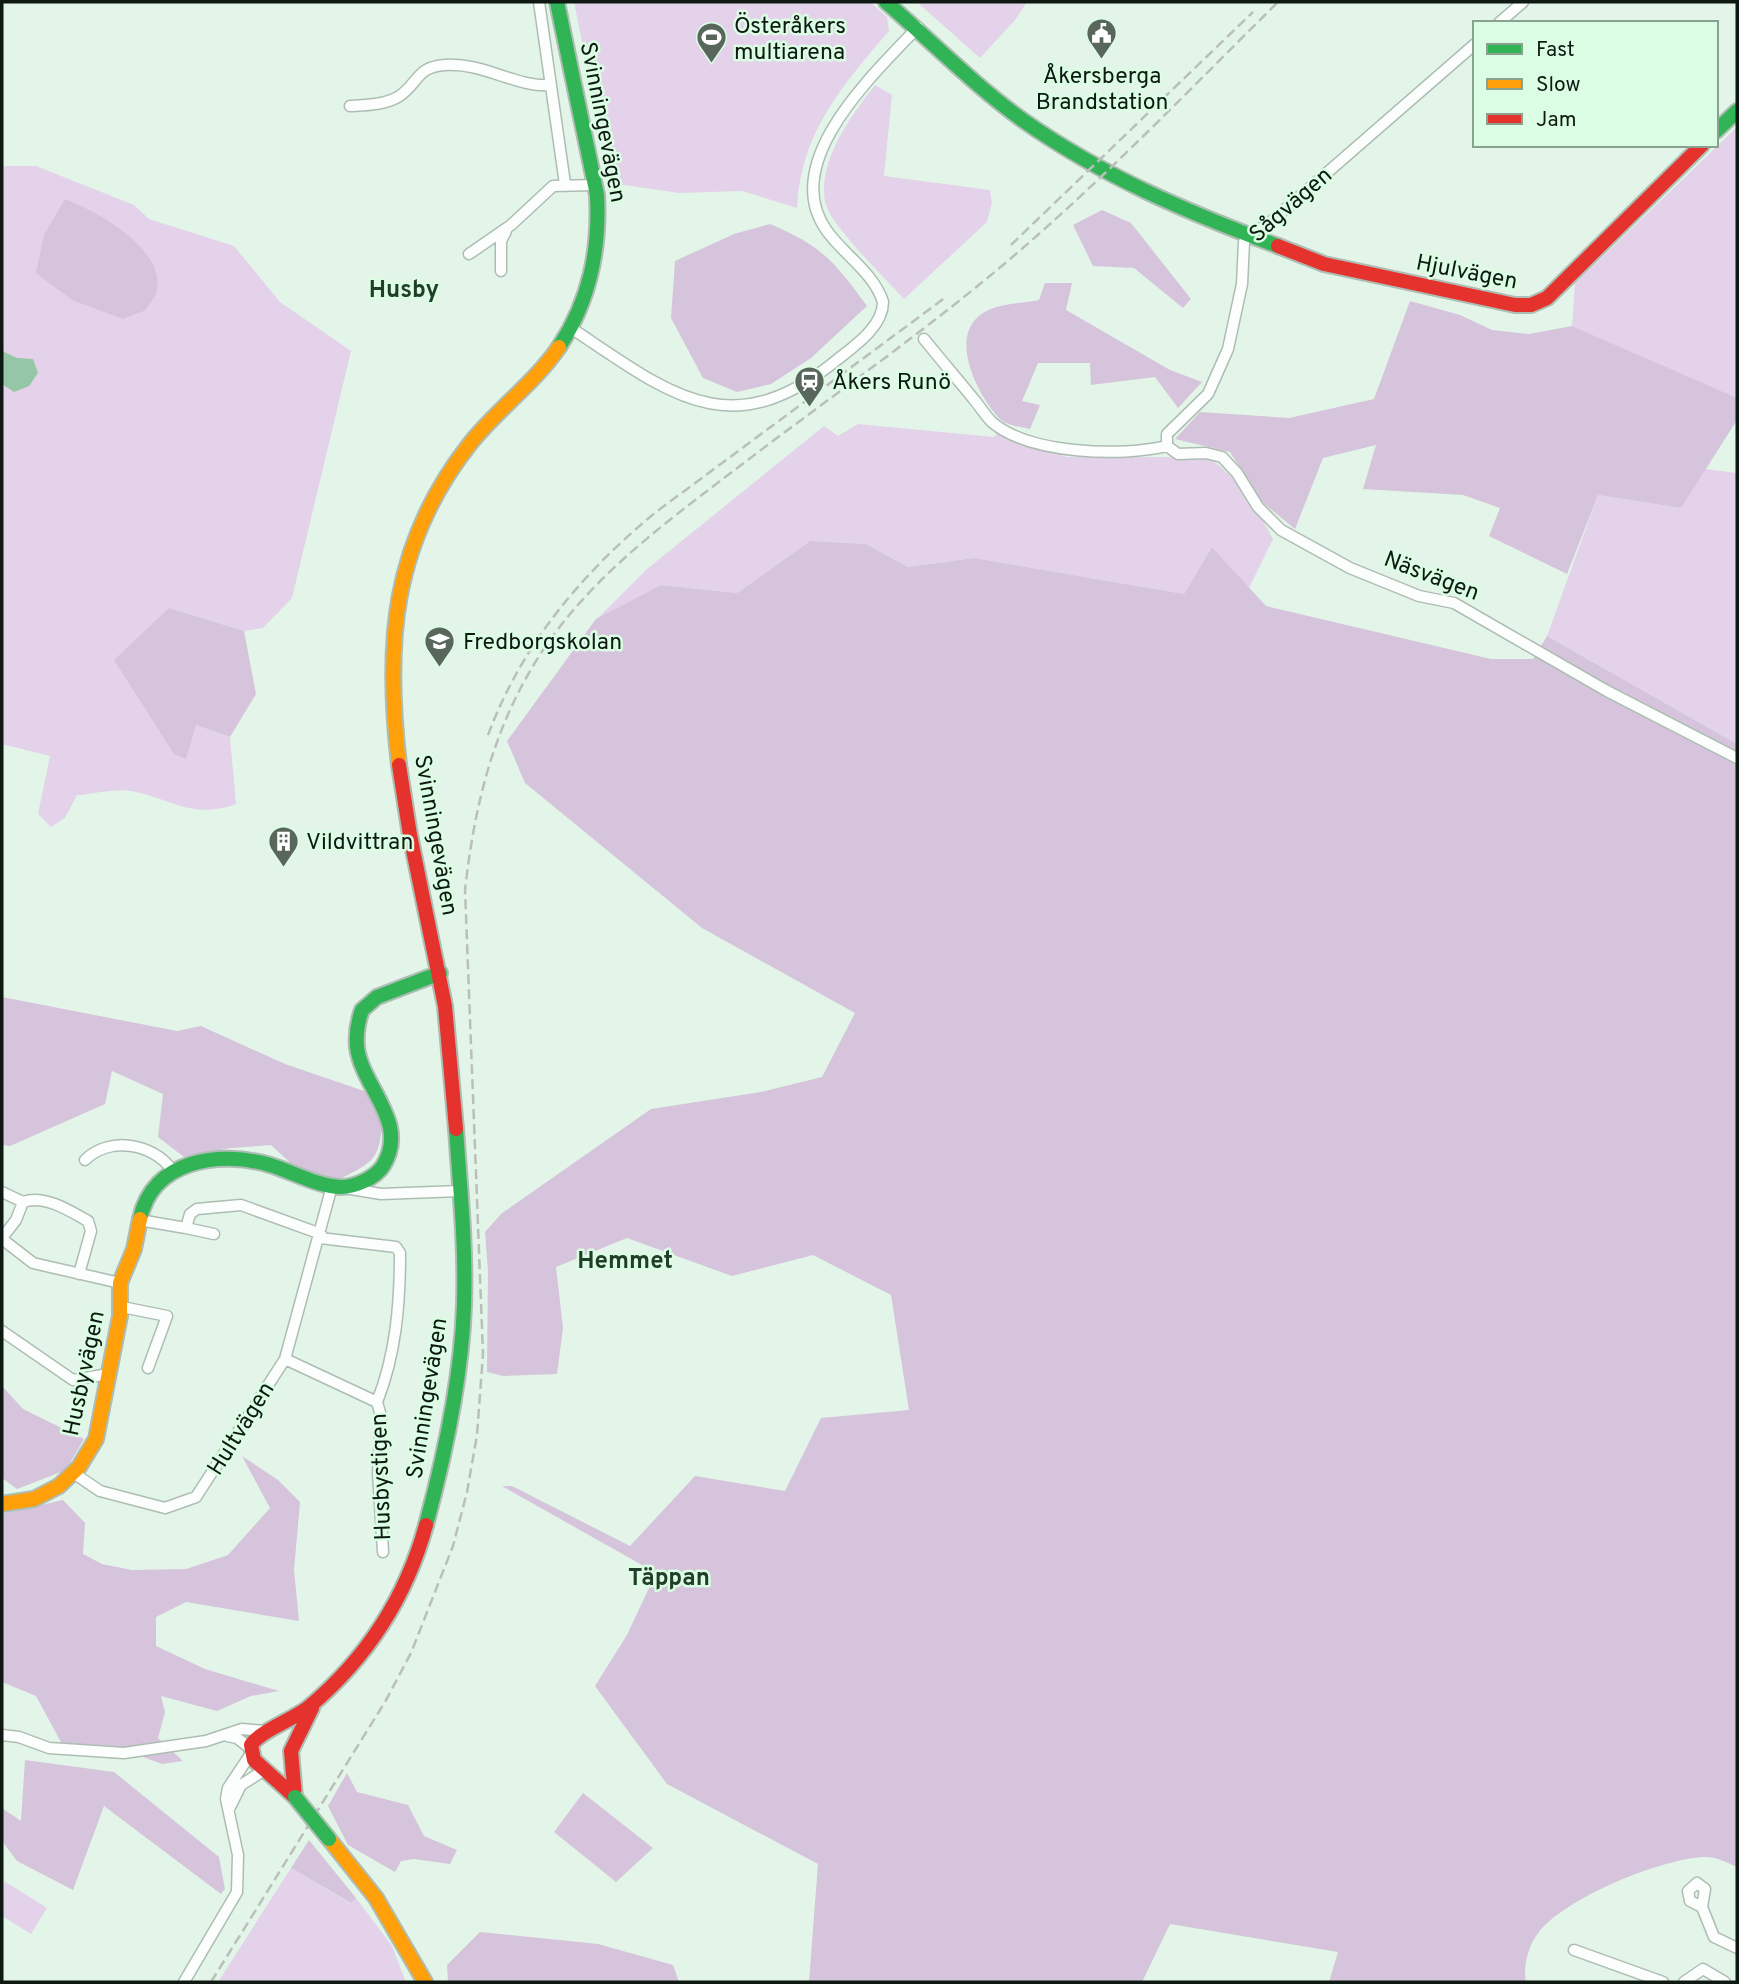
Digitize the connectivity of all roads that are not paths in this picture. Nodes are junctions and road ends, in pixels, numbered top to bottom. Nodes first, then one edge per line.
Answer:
1 (539, 2) edge
2 (557, 2) edge
3 (886, 2) edge
4 (1523, 2) edge
5 (1501, 21) edge
6 (918, 27) junction
7 (1473, 46) edge
8 (551, 85) junction
9 (350, 106) dead end
10 (1737, 111) edge
11 (1718, 129) edge
12 (1700, 147) edge
13 (565, 184) junction
14 (595, 185) junction
15 (511, 225) junction
16 (1249, 235) junction
17 (469, 254) dead end
18 (501, 271) dead end
19 (571, 328) junction
20 (924, 339) dead end
21 (1167, 446) junction
22 (1737, 758) edge
23 (439, 973) junction
24 (85, 1160) dead end
25 (172, 1170) junction
26 (338, 1187) junction
27 (460, 1191) junction
28 (2, 1192) edge
29 (23, 1202) junction
30 (139, 1220) junction
31 (186, 1228) junction
32 (214, 1234) dead end
33 (320, 1236) junction
34 (2, 1238) edge
35 (79, 1274) junction
36 (120, 1283) junction
37 (122, 1307) junction
38 (2, 1331) edge
39 (285, 1359) junction
40 (148, 1368) dead end
41 (108, 1374) junction
42 (377, 1402) junction
43 (75, 1474) junction
44 (2, 1504) edge
45 (383, 1552) dead end
46 (316, 1701) junction
47 (271, 1732) junction
48 (2, 1735) edge
49 (227, 1736) junction
50 (290, 1755) junction
51 (255, 1764) junction
52 (295, 1797) junction
53 (229, 1810) junction
54 (1702, 1907) dead end
55 (1737, 1948) edge
56 (1574, 1950) dead end
57 (184, 1982) edge
58 (425, 1982) edge
59 (1662, 1982) edge
60 (1684, 1982) edge
61 (1725, 1982) edge

1 - 8 street
2 - 14 main road, Svinningevägen
3 - 6 main road
4 - 5 street
6 - 16 main road
6 - 19 street
7 - 16 street, Sågvägen
8 - 9 street
8 - 13 street
10 - 11 main road
12 - 16 main road, Hjulvägen
13 - 14 street
13 - 15 street
14 - 19 main road, Svinningevägen
15 - 17 street
15 - 18 street
16 - 21 street, Sågvägen
19 - 23 main road, Svinningevägen
20 - 21 street
21 - 22 street, Näsvägen
23 - 26 main road
23 - 27 main road, Svinningevägen
24 - 25 street
25 - 26 main road
25 - 30 main road, Husbyvägen
26 - 27 street
26 - 33 street, Hultvägen
27 - 46 main road, Svinningevägen
28 - 29 street
29 - 34 street
29 - 35 street
30 - 31 street
30 - 36 main road, Husbyvägen
31 - 32 street
31 - 33 street
33 - 39 street, Hultvägen
33 - 42 street, Husbystigen
34 - 35 street
35 - 36 street
36 - 37 main road, Husbyvägen
37 - 40 street
37 - 41 main road, Husbyvägen
38 - 41 street
39 - 42 street, Husbystigen
39 - 43 street, Hultvägen
41 - 43 main road, Husbyvägen
42 - 45 street, Husbystigen
43 - 44 main road, Husbyvägen
46 - 47 main road, Svinningevägen
46 - 50 main road, Svinningevägen
47 - 49 street
47 - 50 main road
47 - 51 main road, Svinningevägen
48 - 49 street
49 - 51 street
50 - 51 main road
50 - 52 main road
51 - 52 main road
51 - 53 street
51 - 53 street
52 - 58 main road, bridge
53 - 57 street
54 - 55 street
56 - 59 street
60 - 61 street

